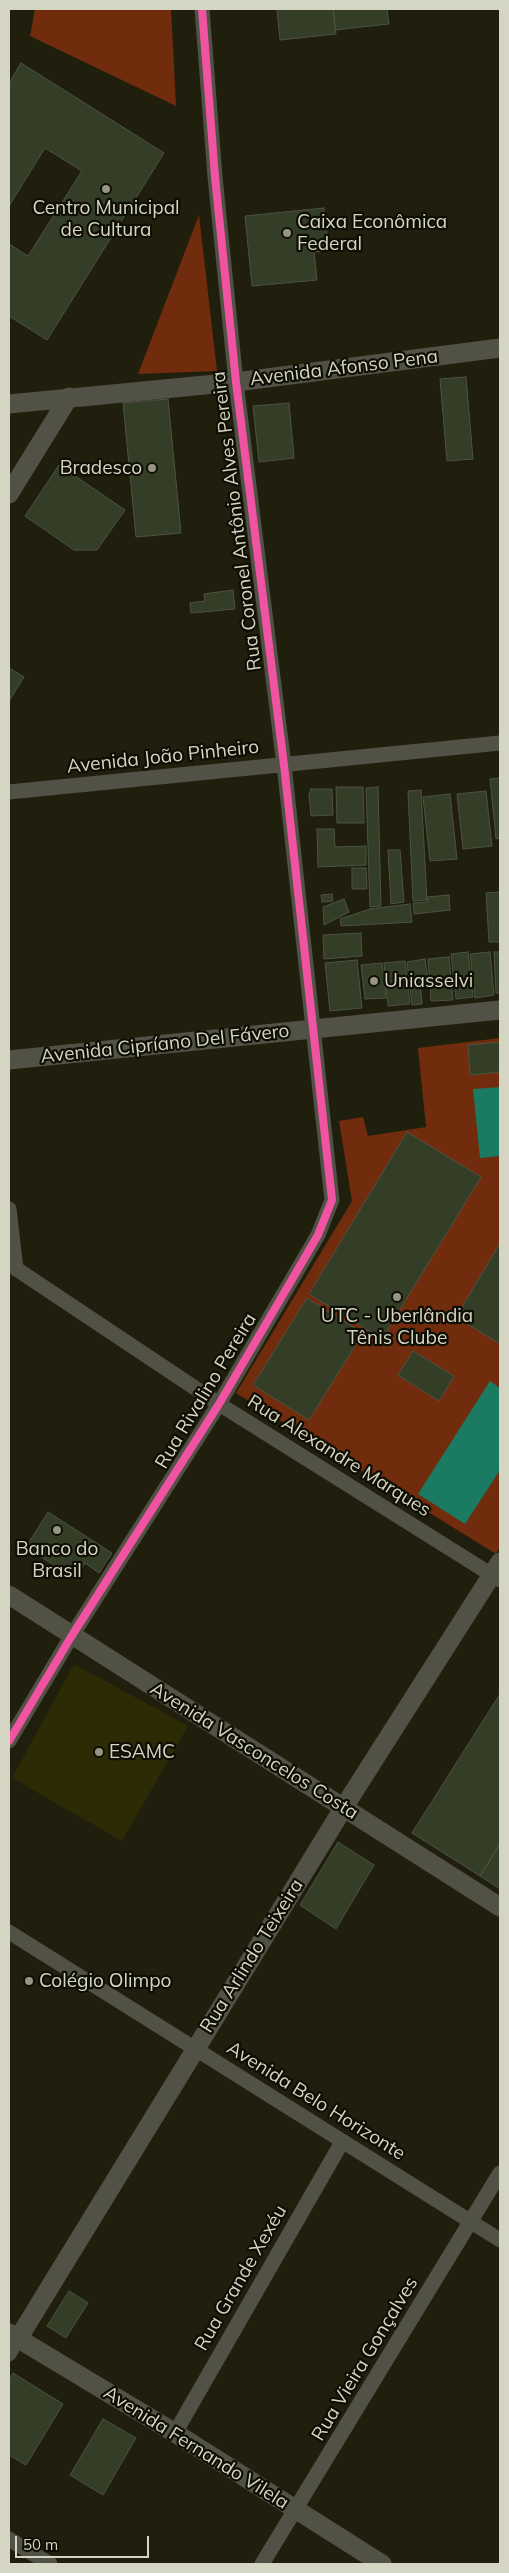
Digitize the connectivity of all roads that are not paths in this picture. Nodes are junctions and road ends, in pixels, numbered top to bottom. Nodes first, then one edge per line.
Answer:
1 (202, 9) edge
2 (500, 348) edge
3 (236, 382) junction
4 (69, 398) junction
5 (9, 404) edge
6 (9, 494) edge
7 (500, 743) edge
8 (284, 765) junction
9 (9, 792) edge
10 (500, 1010) edge
11 (312, 1029) junction
12 (9, 1060) edge
13 (9, 1209) edge
14 (13, 1266) edge
15 (218, 1404) junction
16 (497, 1572) edge
17 (9, 1595) edge
18 (71, 1637) junction
19 (9, 1741) edge
20 (344, 1807) junction
21 (500, 1907) edge
22 (9, 1932) edge
23 (195, 2048) junction
24 (342, 2142) junction
25 (500, 2173) edge
26 (471, 2222) junction
27 (500, 2240) edge
28 (12, 2342) edge
29 (175, 2434) junction
30 (296, 2510) junction
31 (9, 2539) edge
32 (50, 2564) edge
33 (262, 2564) edge
34 (382, 2564) edge

1 - 3 street, Rua Coronel Antônio Alves Pereira
2 - 3 street, Avenida Afonso Pena
3 - 4 street, Avenida Afonso Pena
3 - 8 street, Rua Coronel Antônio Alves Pereira
4 - 5 street, Avenida Afonso Pena
4 - 6 street
7 - 8 street, Avenida João Pinheiro
8 - 9 street, Avenida João Pinheiro
8 - 11 street, Rua Coronel Antônio Alves Pereira
10 - 11 street, Avenida Cipríano Del Fávero
11 - 12 street, Avenida Cipríano Del Fávero
11 - 15 street, Rua Rivalino Pereira
13 - 14 street
14 - 15 street, Rua Alexandre Marques
15 - 16 street, Rua Alexandre Marques
15 - 18 street, Rua Rivalino Pereira
16 - 20 street, Rua Arlindo Teixeira
17 - 18 street, Avenida Vasconcelos Costa
18 - 19 street, Rua Rivalino Pereira
18 - 20 street, Avenida Vasconcelos Costa
20 - 21 street, Avenida Vasconcelos Costa
20 - 23 street, Rua Arlindo Teixeira
22 - 23 street, Avenida Belo Horizonte
23 - 24 street, Avenida Belo Horizonte
23 - 28 street, Rua Arlindo Teixeira
24 - 26 street, Avenida Belo Horizonte
24 - 29 street, Rua Grande Xexéu
25 - 26 street, Rua Vieira Gonçalves
26 - 27 street, Avenida Belo Horizonte
26 - 30 street, Rua Vieira Gonçalves
28 - 29 street, Avenida Fernando Vilela
29 - 30 street, Avenida Fernando Vilela
30 - 33 street, Rua Vieira Gonçalves
30 - 34 street, Avenida Fernando Vilela
31 - 32 street

